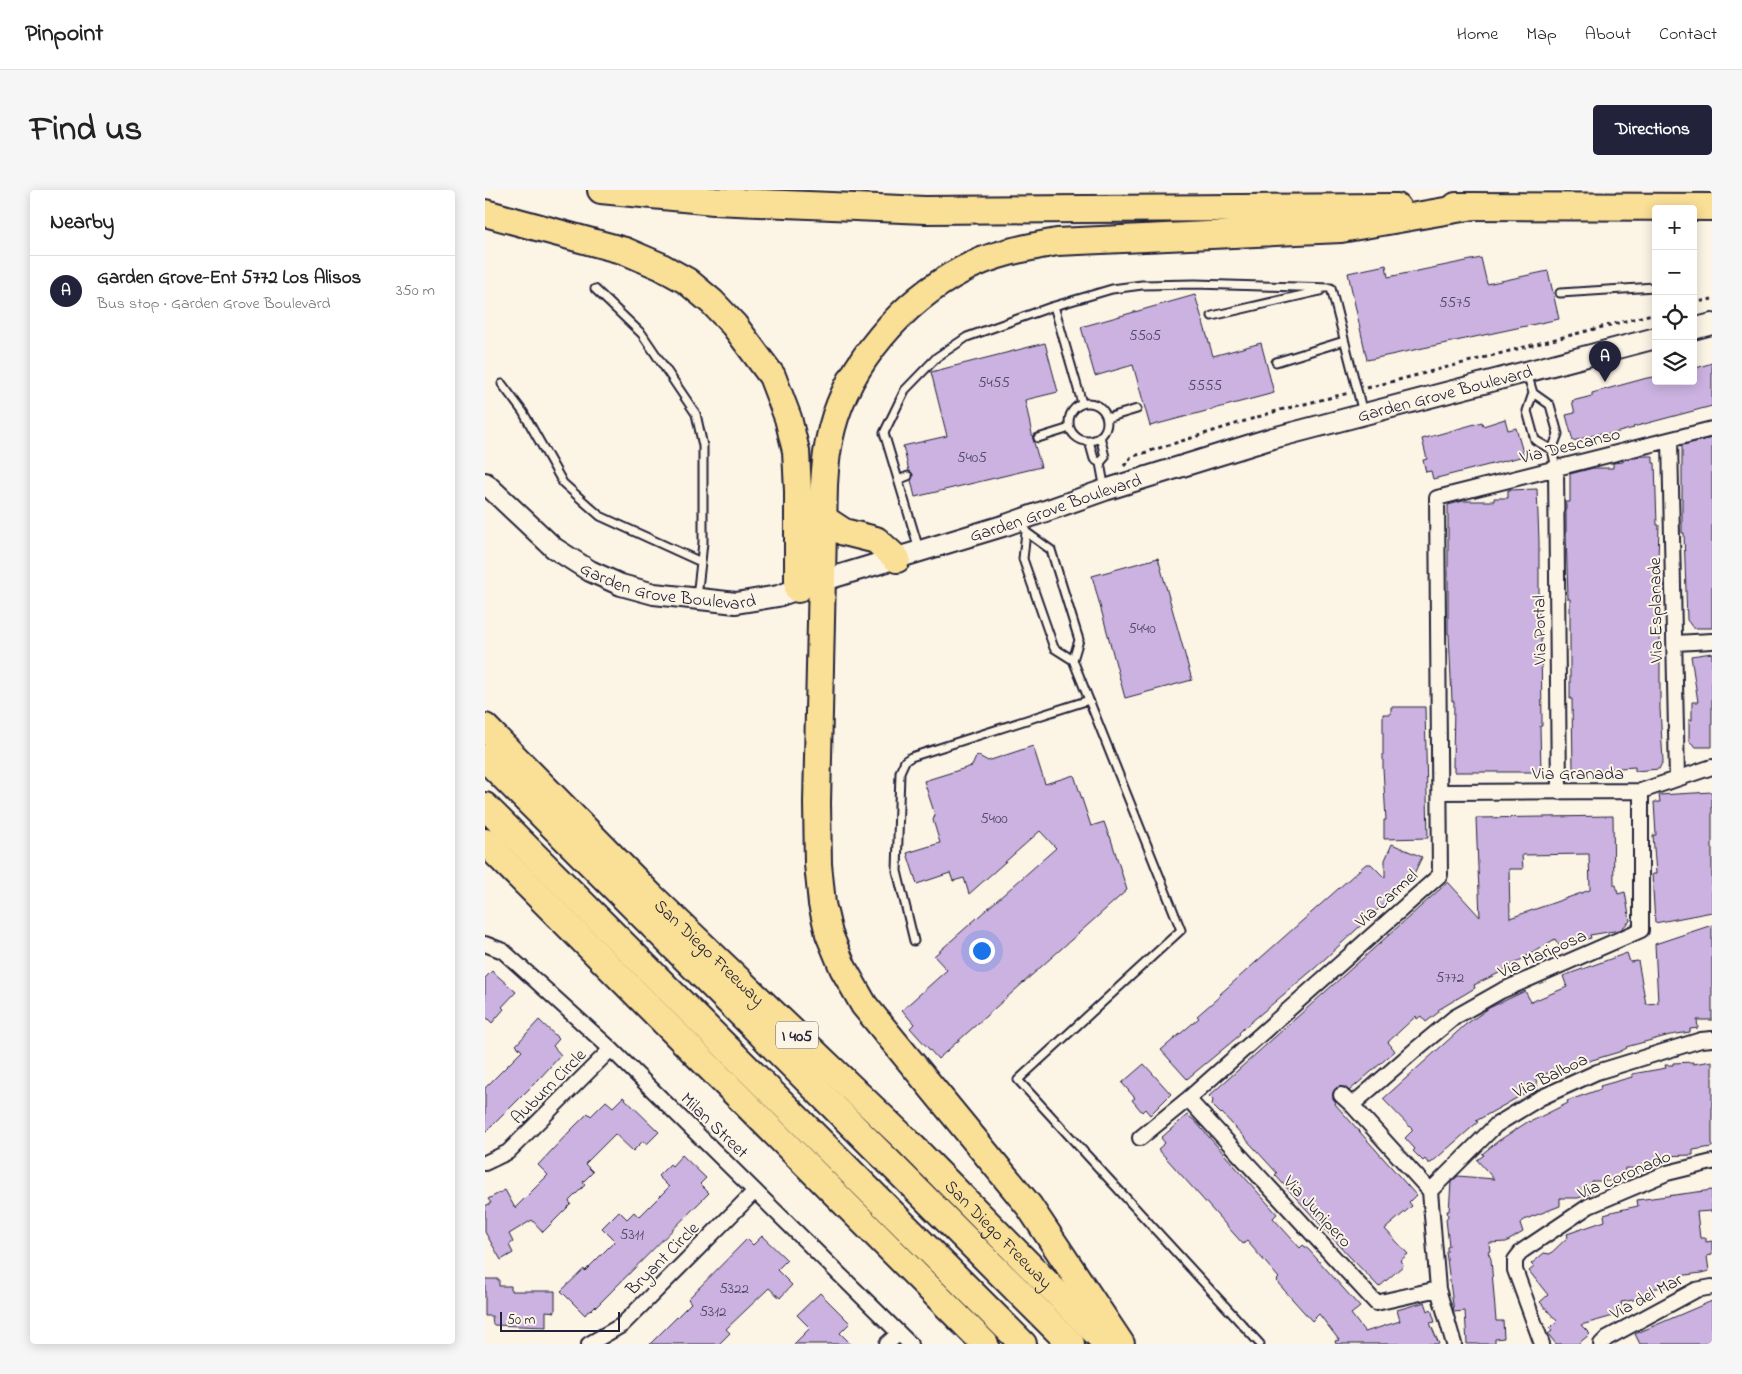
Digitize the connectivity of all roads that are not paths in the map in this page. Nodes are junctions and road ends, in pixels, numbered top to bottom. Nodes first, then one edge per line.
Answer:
1 (601, 190) edge
2 (799, 190) edge
3 (1474, 206) junction
4 (836, 207) junction
5 (1712, 207) edge
6 (485, 213) edge
7 (1652, 286) edge
8 (1331, 288) junction
9 (595, 289) dead end
10 (1560, 293) dead end
11 (1054, 306) junction
12 (1212, 316) dead end
13 (1712, 324) edge
14 (1697, 328) edge
15 (1652, 339) edge
16 (1344, 341) junction
17 (1277, 362) dead end
18 (1527, 372) junction
19 (502, 384) dead end
20 (1533, 393) junction
21 (1082, 404) junction
22 (1137, 408) dead end
23 (1363, 414) junction
24 (1107, 418) junction
25 (1070, 428) junction
26 (1712, 430) edge
27 (1100, 436) junction
28 (1038, 438) dead end
29 (1670, 440) junction
30 (1089, 441) junction
31 (1552, 450) junction
32 (1100, 463) junction
33 (1556, 468) junction
34 (908, 476) dead end
35 (898, 480) junction
36 (485, 483) edge
37 (1105, 490) junction
38 (1437, 498) joint
39 (824, 519) junction
40 (1024, 526) junction
41 (908, 555) junction
42 (701, 562) junction
43 (809, 585) junction
44 (696, 600) junction
45 (1712, 641) edge
46 (1675, 643) junction
47 (1073, 660) junction
48 (1089, 700) junction
49 (485, 727) edge
50 (485, 758) edge
51 (1712, 767) edge
52 (1677, 779) junction
53 (1641, 791) junction
54 (1440, 792) junction
55 (1559, 792) junction
56 (485, 806) edge
57 (485, 842) edge
58 (914, 941) dead end
59 (485, 944) edge
60 (1712, 1039) edge
61 (611, 1049) junction
62 (1341, 1095) dead end
63 (1188, 1099) junction
64 (1353, 1105) junction
65 (1141, 1138) dead end
66 (1712, 1162) edge
67 (485, 1163) edge
68 (755, 1191) junction
69 (1430, 1191) junction
70 (1712, 1287) edge
71 (1438, 1289) junction
72 (899, 1333) junction
73 (589, 1344) edge
74 (887, 1344) edge
75 (910, 1344) edge
76 (985, 1344) edge
77 (1023, 1344) edge
78 (1071, 1344) edge
79 (1107, 1344) edge
80 (1121, 1344) edge
81 (1260, 1344) edge
82 (1454, 1344) edge
83 (1542, 1344) edge
84 (1601, 1344) edge

1 - 4 highway
2 - 4 highway
3 - 4 highway
3 - 5 highway
3 - 39 highway
6 - 43 highway
7 - 10 lane
8 - 11 lane
8 - 12 lane
8 - 16 lane
9 - 42 lane
11 - 21 lane
11 - 35 lane
13 - 14 main road
15 - 18 main road, Garden Grove Boulevard
16 - 17 lane
16 - 23 lane
18 - 20 lane
18 - 23 main road, Garden Grove Boulevard
19 - 42 lane
20 - 31 lane
20 - 31 lane
21 - 24 lane
21 - 25 lane
22 - 24 lane
23 - 37 main road, Garden Grove Boulevard
24 - 27 lane
25 - 28 lane
25 - 30 lane
26 - 29 street, Via Descanso
27 - 30 lane
27 - 32 lane
29 - 33 street, Via Descanso
29 - 46 street, Via Esplanade
30 - 32 lane
31 - 33 lane
32 - 37 lane
33 - 38 street, Via Descanso
33 - 55 street, Via Portal
34 - 35 lane
35 - 41 lane
36 - 44 main road, Garden Grove Boulevard
37 - 40 main road, Garden Grove Boulevard
38 - 54 street, Via Carmel
39 - 41 highway
39 - 43 highway
40 - 41 main road, Garden Grove Boulevard
40 - 47 lane
40 - 47 lane
41 - 43 main road, Garden Grove Boulevard
42 - 44 lane
43 - 44 main road, Garden Grove Boulevard
43 - 80 highway
45 - 46 street
46 - 52 street, Via Esplanade
47 - 48 lane
48 - 58 lane
48 - 81 lane
49 - 79 highway, San Diego Freeway / I 405
50 - 78 highway
51 - 52 street, Via Granada
52 - 53 street, Via Granada
53 - 55 street, Via Granada
53 - 64 street, Via Mariposa
54 - 55 street, Via Granada
54 - 63 street, Via Carmel
56 - 77 highway
57 - 76 highway
59 - 61 street, Milan Street
60 - 69 street, Via Balboa
61 - 67 street, Auburn Circle
61 - 68 street, Milan Street
62 - 64 street
63 - 65 street, Via Carmel
63 - 71 street, Via Junipero
64 - 69 street
66 - 83 street, Via Coronado
68 - 72 street, Milan Street
68 - 73 street, Bryant Circle
69 - 71 street
70 - 84 street, Via del Mar
71 - 82 street
72 - 74 street
72 - 75 street, Milan Street

